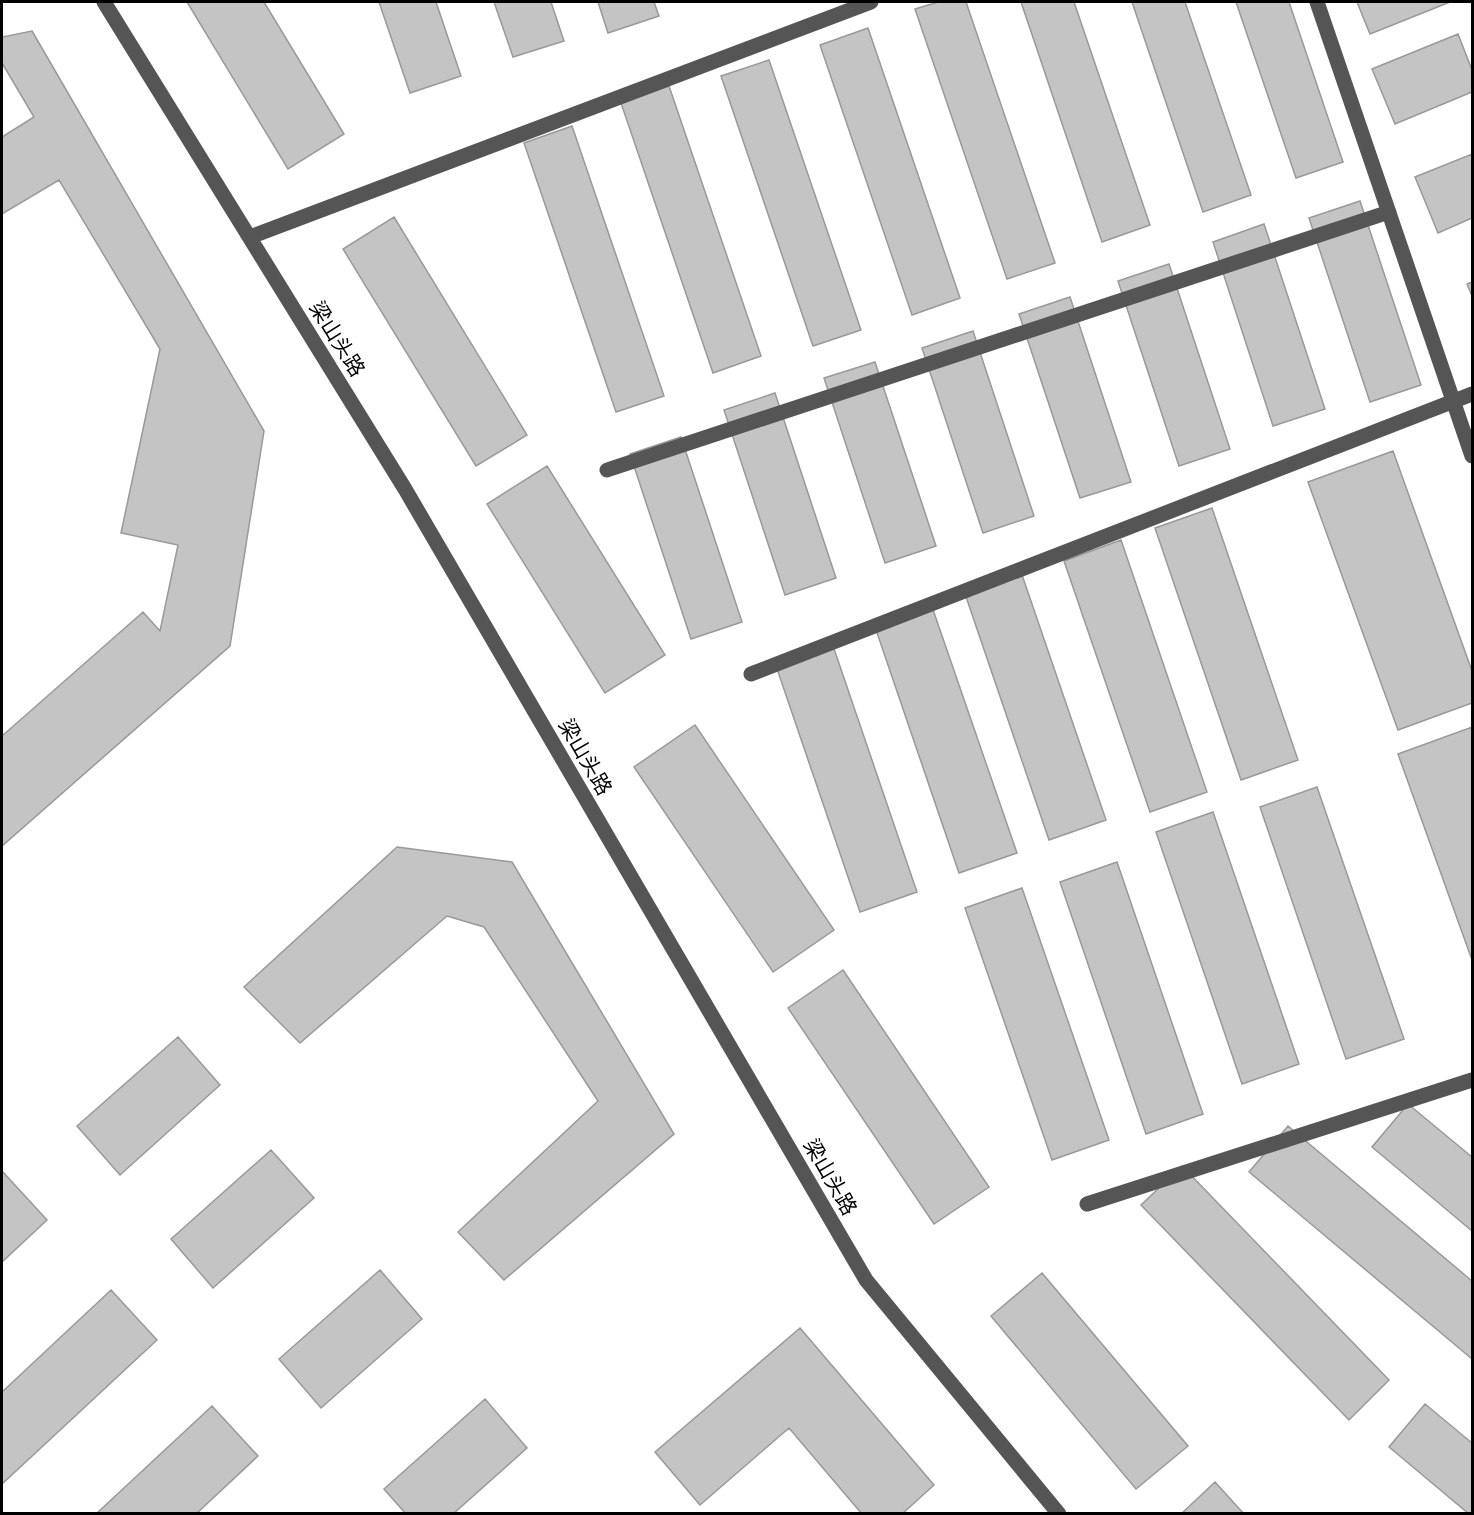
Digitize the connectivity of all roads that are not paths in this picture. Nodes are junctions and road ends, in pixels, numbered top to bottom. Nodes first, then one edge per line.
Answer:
1 (104, 2) edge
2 (871, 2) edge
3 (1317, 2) edge
4 (1389, 212) junction
5 (249, 237) junction
6 (1473, 394) edge
7 (1453, 401) junction
8 (1473, 456) edge
9 (608, 470) dead end
10 (751, 674) dead end
11 (1473, 1080) edge
12 (1087, 1204) dead end
13 (1059, 1514) edge

1 - 5 street, 梁山头路
2 - 5 street
3 - 4 street
4 - 7 street
4 - 9 street
5 - 13 street, 梁山头路
6 - 7 street
7 - 8 street
7 - 10 street
11 - 12 street

